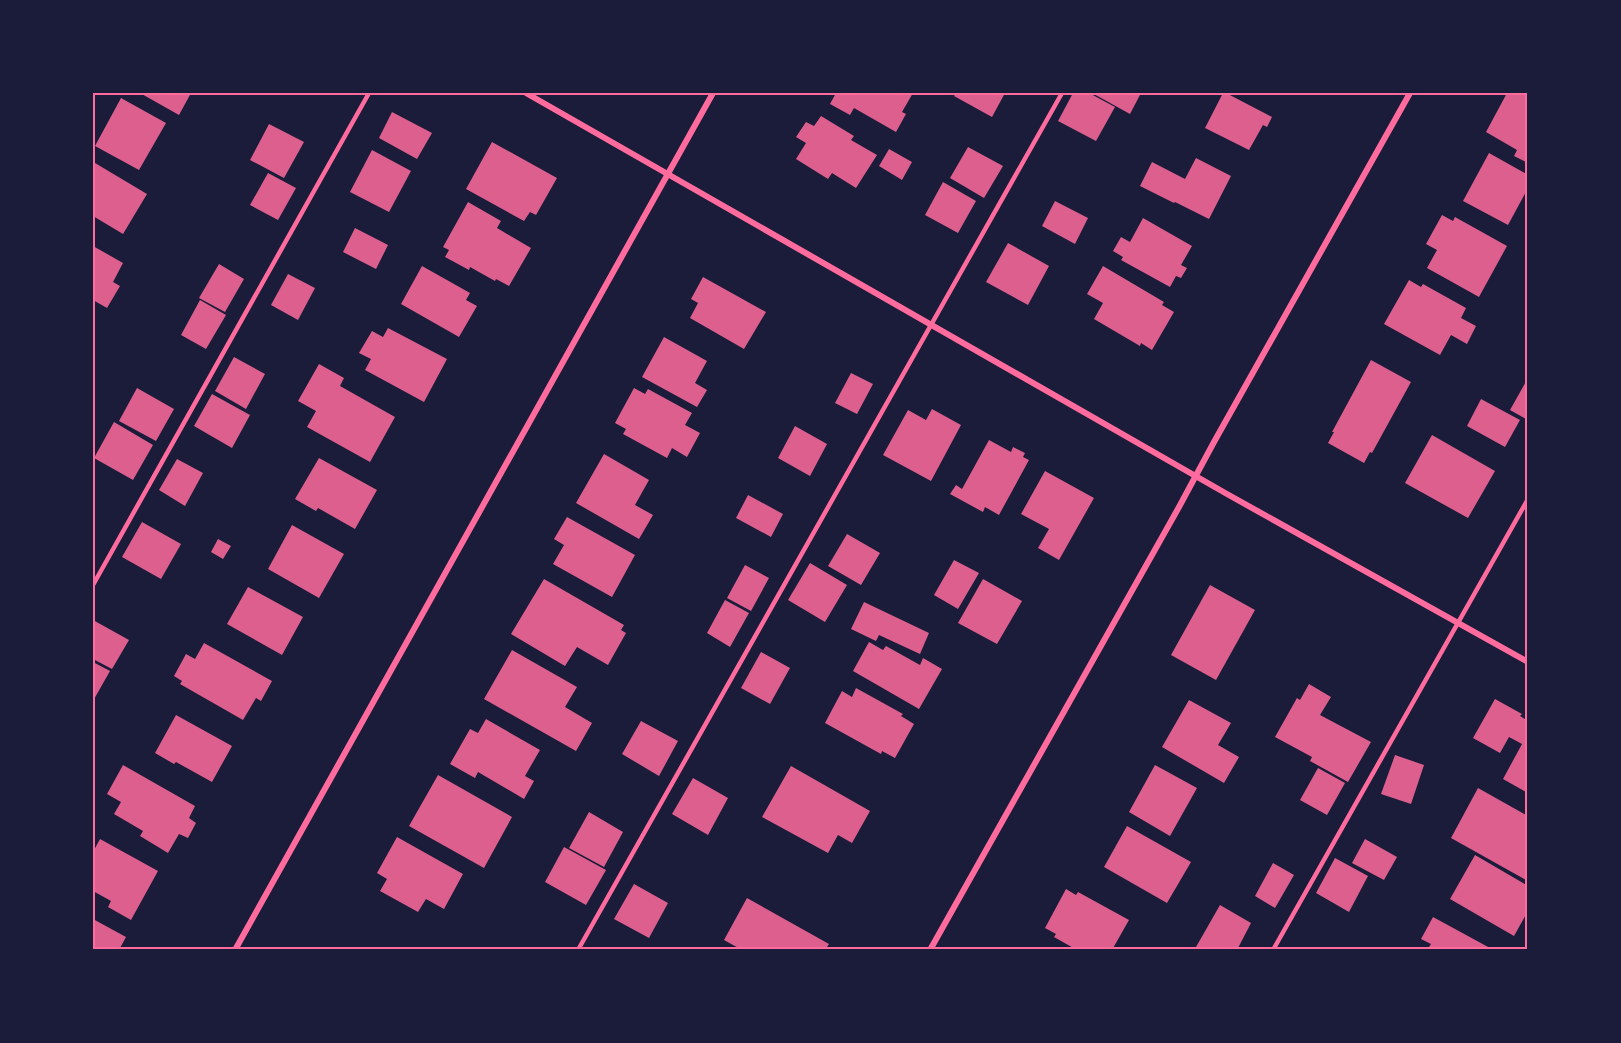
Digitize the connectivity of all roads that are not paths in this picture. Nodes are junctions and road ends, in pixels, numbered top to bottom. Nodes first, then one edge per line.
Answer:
1 (369, 93) edge
2 (525, 93) edge
3 (713, 93) edge
4 (1062, 93) edge
5 (1410, 93) edge
6 (668, 174) junction
7 (932, 324) junction
8 (1196, 476) junction
9 (1528, 499) edge
10 (93, 585) edge
11 (1457, 623) junction
12 (1528, 662) edge
13 (235, 950) edge
14 (578, 950) edge
15 (930, 950) edge
16 (1273, 950) edge

1 - 10 lane
2 - 6 street
3 - 6 street
4 - 7 lane
5 - 8 street
6 - 7 street
6 - 13 street
7 - 8 street
7 - 14 lane
8 - 11 street
8 - 15 street
9 - 11 lane
11 - 12 street
11 - 16 lane

